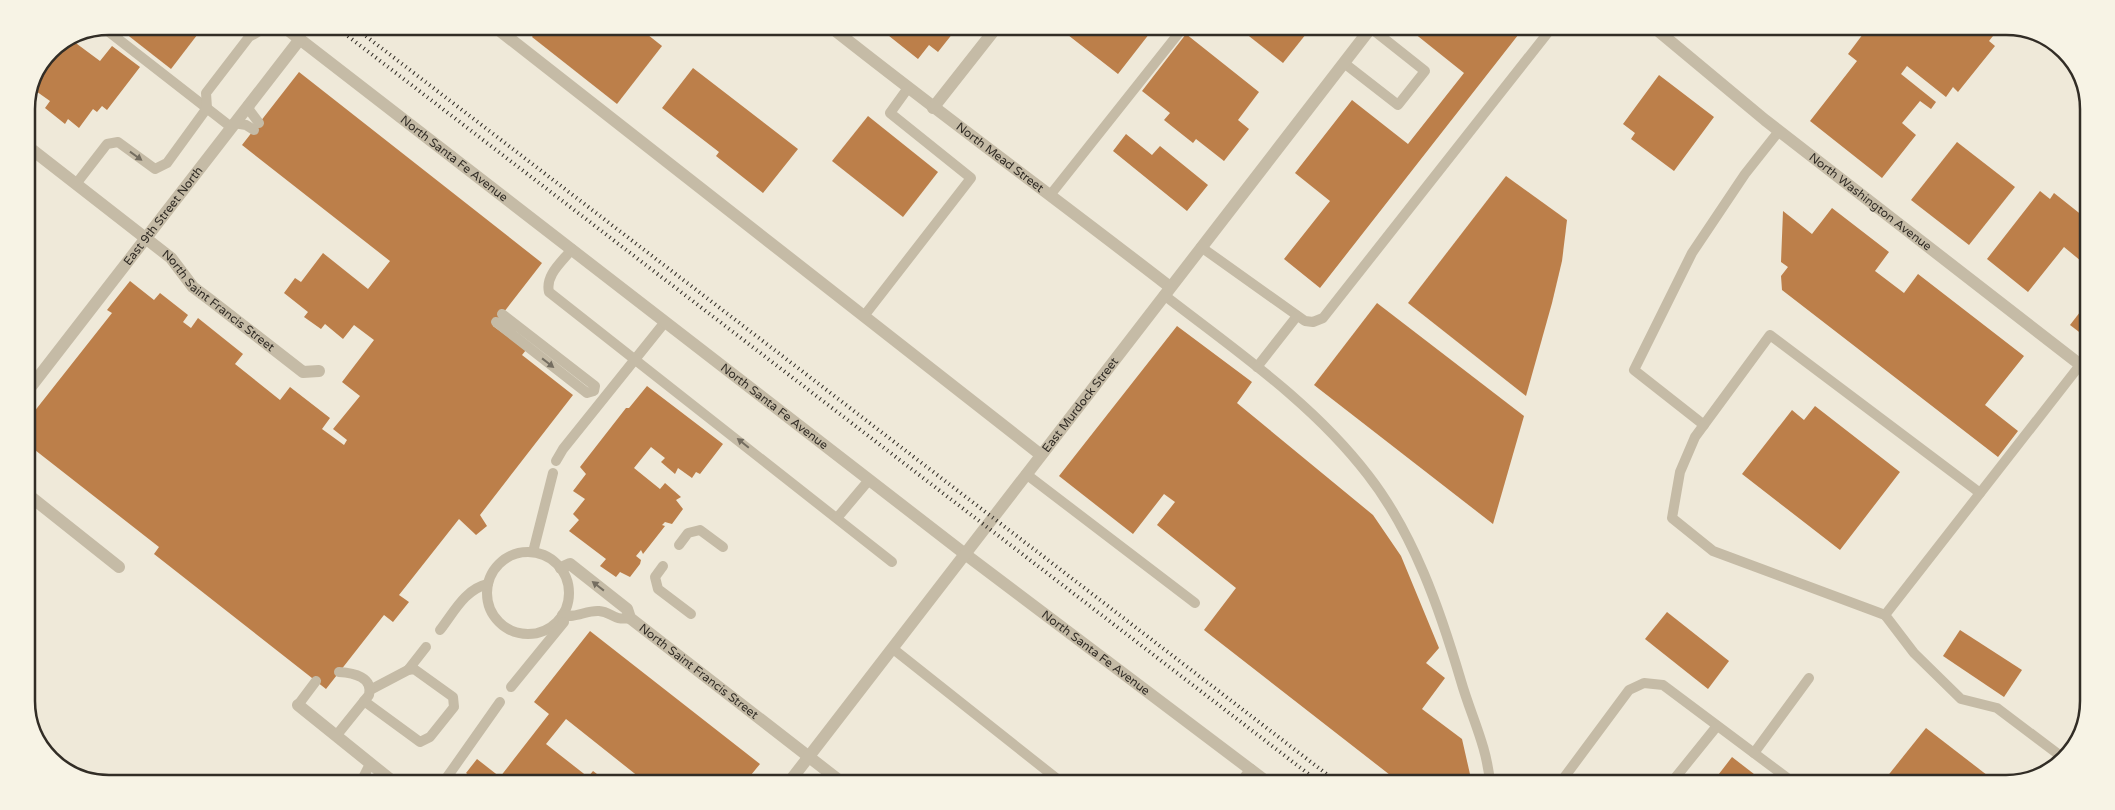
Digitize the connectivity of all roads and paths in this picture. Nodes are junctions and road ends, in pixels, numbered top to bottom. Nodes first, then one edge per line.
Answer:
1 (113, 35) edge
2 (253, 35) edge
3 (295, 35) edge
4 (505, 35) edge
5 (841, 35) edge
6 (990, 35) edge
7 (1177, 35) edge
8 (1366, 35) edge
9 (1379, 35) edge
10 (1546, 35) edge
11 (1664, 35) edge
12 (300, 39) junction
13 (1344, 63) junction
14 (908, 88) junction
15 (248, 105) junction
16 (207, 108) junction
17 (933, 108) junction
18 (233, 126) junction
19 (1779, 131) junction
20 (35, 152) edge
21 (76, 184) junction
22 (1051, 194) junction
23 (145, 238) junction
24 (1201, 246) junction
25 (572, 249) junction
26 (1167, 291) junction
27 (864, 316) junction
28 (1297, 316) junction
29 (499, 318) dead end
30 (665, 322) junction
31 (636, 358) junction
32 (2080, 364) edge
33 (1257, 366) junction
34 (319, 371) dead end
35 (2080, 372) edge
36 (35, 381) edge
37 (603, 398) junction
38 (1704, 424) junction
39 (1041, 454) junction
40 (556, 462) dead end
41 (553, 473) dead end
42 (1026, 474) junction
43 (869, 480) junction
44 (1980, 493) junction
45 (35, 500) edge
46 (837, 518) junction
47 (679, 544) dead end
48 (723, 547) dead end
49 (533, 552) junction
50 (965, 554) junction
51 (892, 562) dead end
52 (119, 566) dead end
53 (663, 566) dead end
54 (560, 568) junction
55 (488, 584) junction
56 (1195, 603) dead end
57 (691, 614) dead end
58 (1885, 615) junction
59 (565, 616) junction
60 (630, 618) junction
61 (440, 630) dead end
62 (426, 648) dead end
63 (892, 648) junction
64 (408, 670) junction
65 (339, 672) dead end
66 (1809, 678) dead end
67 (316, 682) dead end
68 (511, 687) dead end
69 (370, 690) junction
70 (364, 701) junction
71 (500, 702) dead end
72 (298, 705) joint
73 (1717, 726) junction
74 (336, 736) junction
75 (1754, 753) junction
76 (2057, 754) edge
77 (808, 757) junction
78 (370, 764) junction
79 (1251, 770) junction
80 (364, 775) edge
81 (384, 775) edge
82 (449, 775) edge
83 (794, 775) edge
84 (832, 775) edge
85 (1052, 775) edge
86 (1247, 775) edge
87 (1258, 775) edge
88 (1489, 775) edge
89 (1566, 775) edge
90 (1678, 775) edge
91 (1783, 775) edge

1 - 16 lane
2 - 16 lane
3 - 12 street, North Santa Fe Avenue
4 - 27 street
5 - 14 street, North Mead Street
6 - 17 street
7 - 22 lane
8 - 13 street, East Murdock Street
9 - 13 lane
10 - 28 lane
11 - 19 street, North Washington Avenue
12 - 15 street, East 9th Street North
12 - 25 street, North Santa Fe Avenue
13 - 24 street, East Murdock Street
14 - 17 street, North Mead Street
14 - 27 lane
15 - 18 street, East 9th Street North
15 - 18 lane
16 - 18 lane
21 -> 16 lane
17 - 22 street, North Mead Street
18 - 23 street, East 9th Street North
19 - 32 street, North Washington Avenue
19 - 38 lane
20 - 21 street, North Saint Francis Street
21 - 23 street, North Saint Francis Street
22 - 26 street, North Mead Street
23 - 34 street, North Saint Francis Street
23 - 36 street, East 9th Street North
24 - 26 street, East Murdock Street
24 - 28 lane
25 - 30 street, North Santa Fe Avenue
25 - 31 lane
26 - 33 lane
26 - 39 street, East Murdock Street
27 - 39 street
28 - 33 lane
29 - 37 lane
30 - 31 lane
30 - 43 street, North Santa Fe Avenue
31 - 37 lane
46 -> 31 lane
33 - 88 lane
35 - 44 lane
37 - 40 lane
38 - 44 lane
38 - 58 lane
39 - 42 street, East Murdock Street
41 - 49 lane
42 - 50 street, East Murdock Street
42 - 56 lane
43 - 46 lane
43 - 50 street, North Santa Fe Avenue
44 - 58 lane
45 - 52 street
46 - 51 lane
47 - 48 lane
49 - 54 lane
49 - 55 lane
50 - 63 street, East Murdock Street
50 - 79 street, North Santa Fe Avenue
53 - 57 lane
54 - 59 lane
60 -> 54 street, North Saint Francis Street
55 - 59 lane
55 - 61 lane
58 - 76 lane
59 - 60 lane
59 - 68 lane
60 - 77 street, North Saint Francis Street
62 - 64 lane
63 - 77 street, East Murdock Street
63 - 85 lane
64 - 69 lane
64 - 70 lane
65 - 69 lane
66 - 75 lane
67 - 72 lane
69 - 70 lane
70 - 74 lane
71 - 82 lane
72 - 74 street
73 - 75 lane
73 - 89 lane
73 - 90 lane
74 - 78 street
75 - 91 lane
77 - 83 street, East Murdock Street
77 - 84 street, North Saint Francis Street
78 - 80 lane
78 - 81 street
79 - 86 street
79 - 87 street, North Santa Fe Avenue

